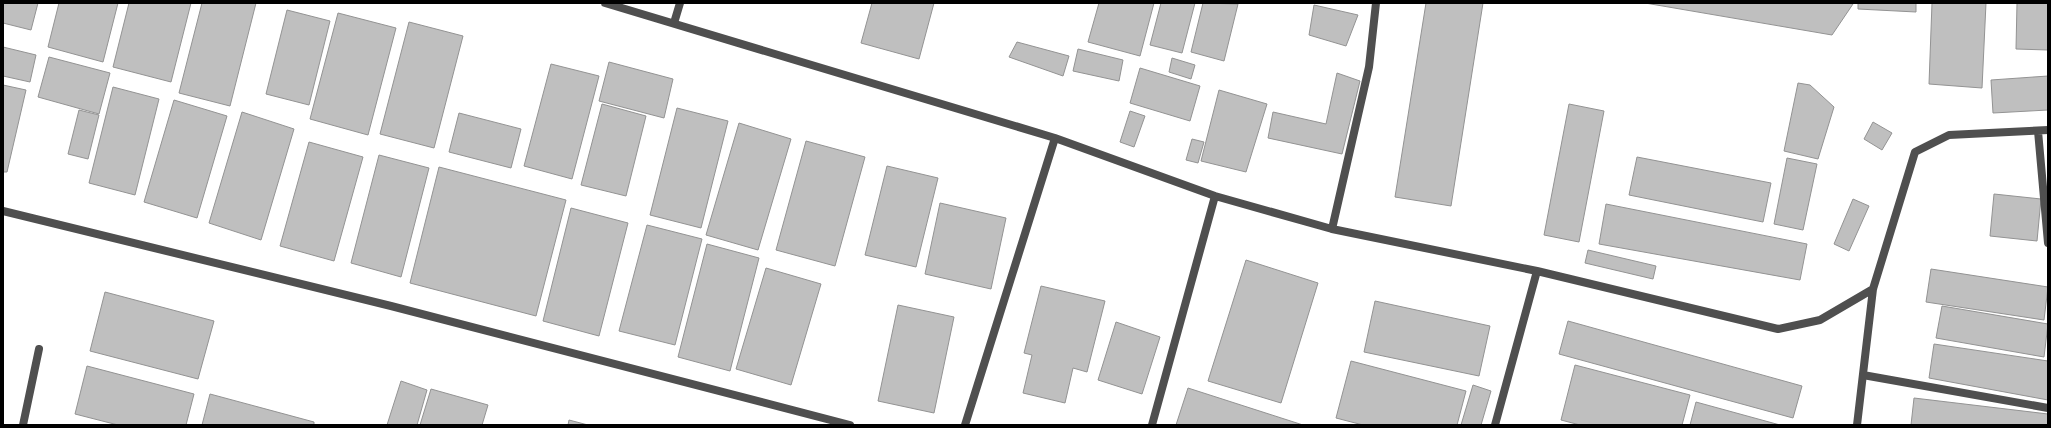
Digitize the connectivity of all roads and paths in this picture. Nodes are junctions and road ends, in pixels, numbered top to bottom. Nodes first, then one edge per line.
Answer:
1 (605, 3) edge
2 (680, 3) edge
3 (1376, 3) edge
4 (674, 23) junction
5 (2038, 130) junction
6 (2048, 130) edge
7 (1055, 138) junction
8 (1215, 196) junction
9 (3, 210) edge
10 (1332, 230) junction
11 (2048, 243) edge
12 (1537, 271) junction
13 (1873, 289) junction
14 (39, 349) dead end
15 (1863, 375) junction
16 (2048, 408) edge
17 (23, 425) edge
18 (850, 425) edge
19 (965, 425) edge
20 (1152, 425) edge
21 (1495, 425) edge
22 (1857, 425) edge

1 - 4 street
2 - 4 street
3 - 10 street
4 - 7 street
5 - 6 street
5 - 11 street
5 - 13 street
7 - 8 street
7 - 19 street
8 - 10 street
8 - 20 street
9 - 18 street
10 - 12 street
12 - 13 street
12 - 21 street
13 - 15 street
14 - 17 street
15 - 16 street
15 - 22 street

